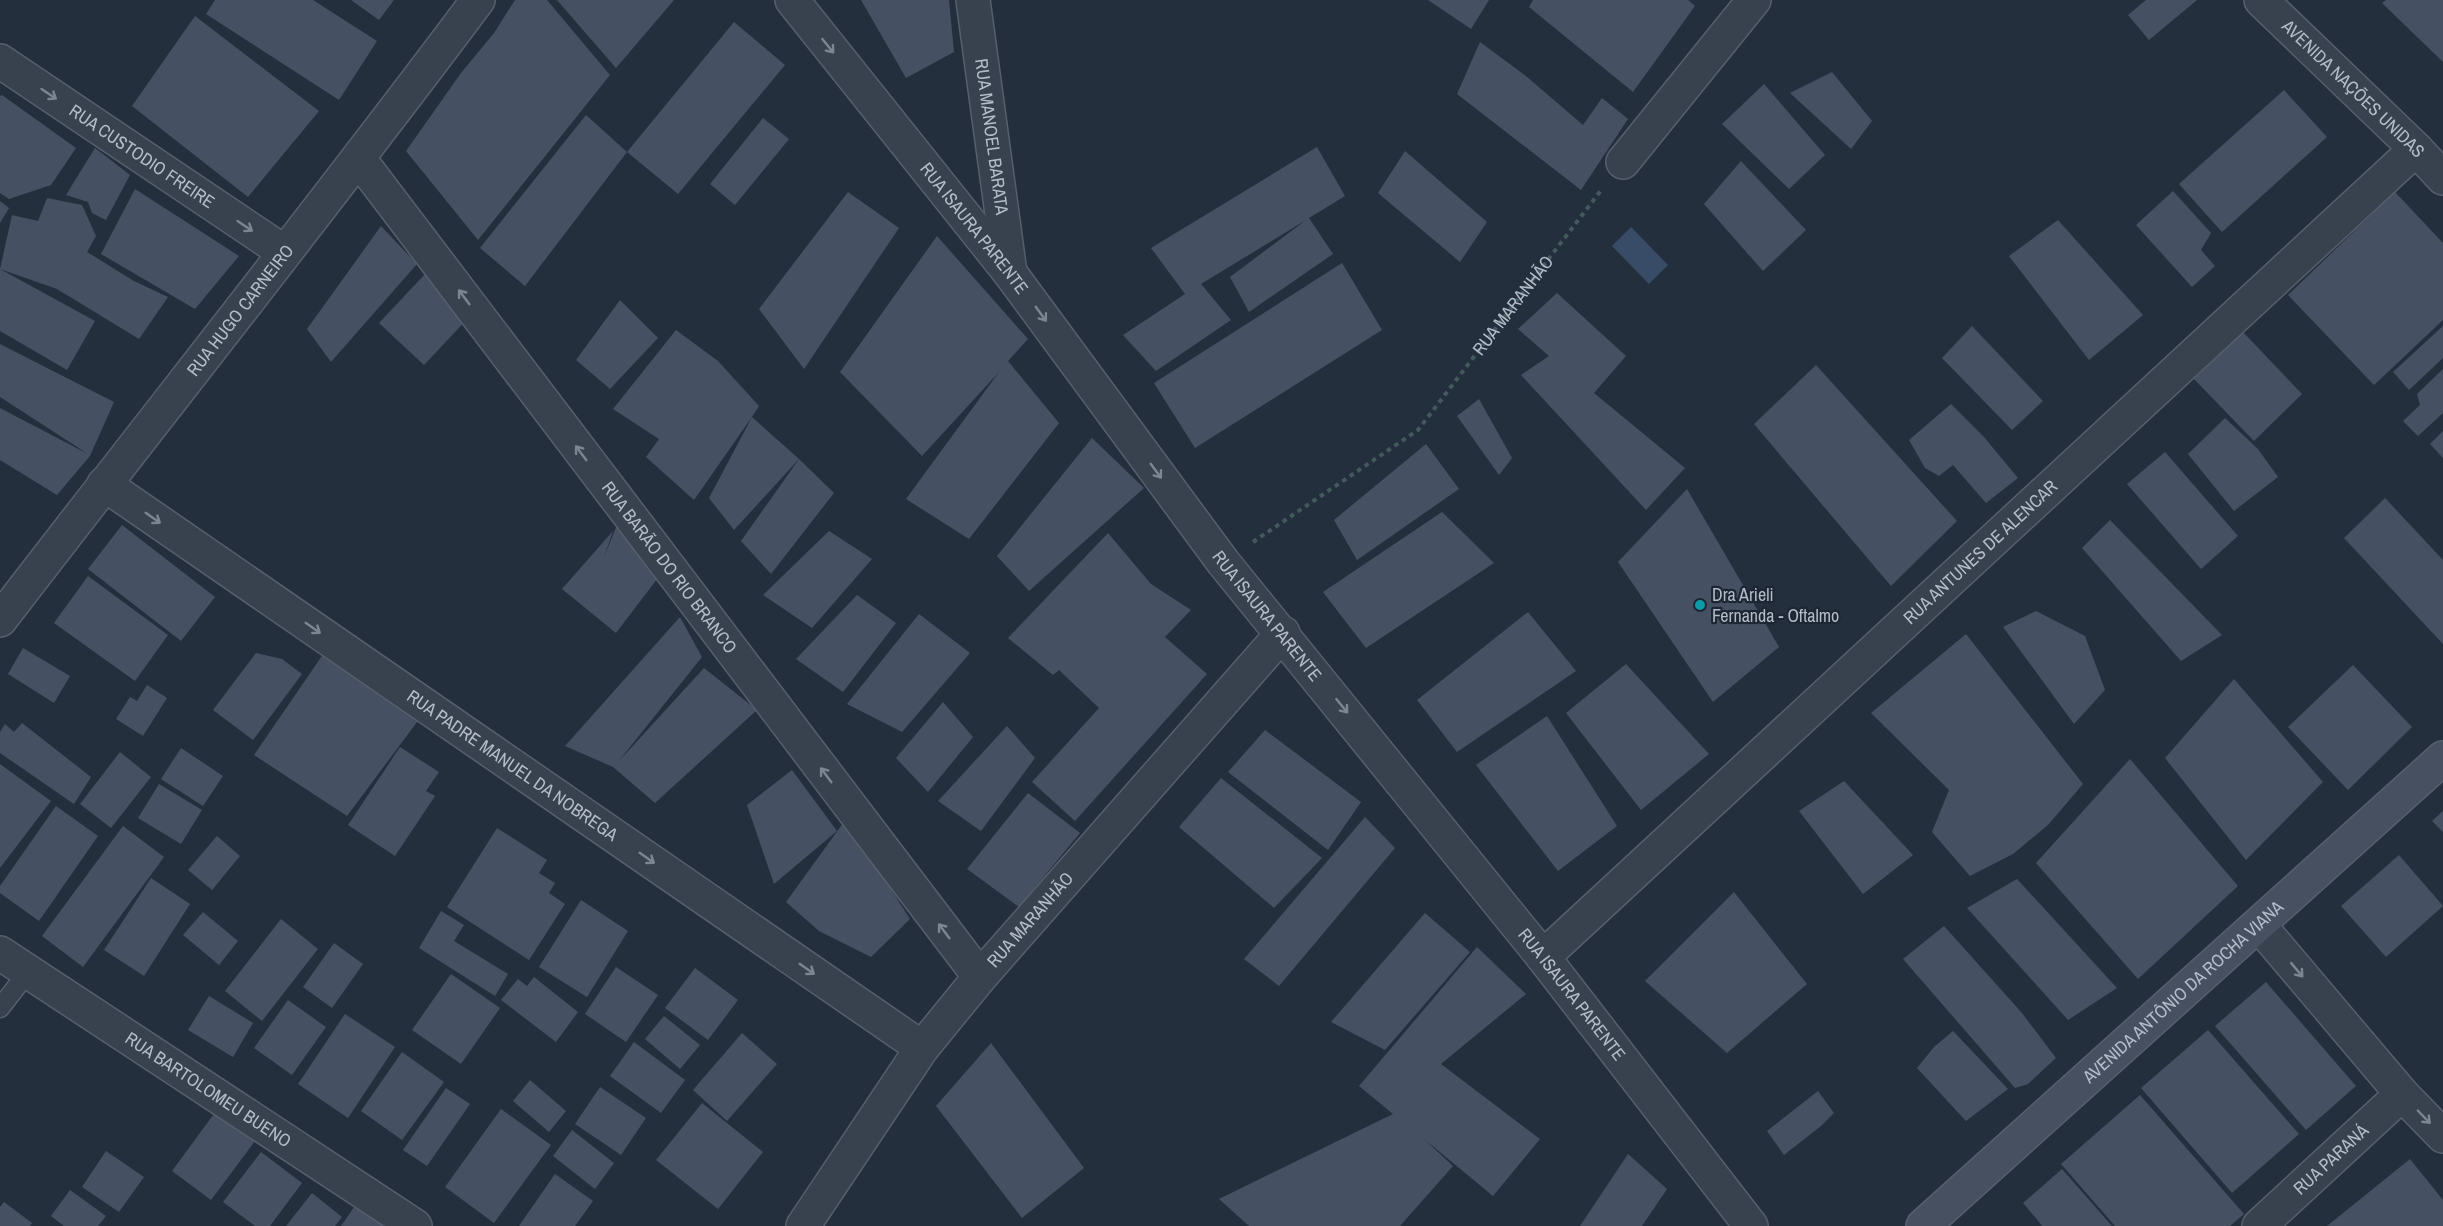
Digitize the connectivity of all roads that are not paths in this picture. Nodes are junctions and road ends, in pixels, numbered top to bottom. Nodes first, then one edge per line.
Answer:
1 (478, 0) edge
2 (792, 0) edge
3 (973, 0) edge
4 (1754, 0) edge
5 (2261, 0) edge
6 (0, 61) edge
7 (2416, 149) junction
8 (359, 159) junction
9 (1623, 162) road end
10 (2443, 178) edge
11 (284, 252) junction
12 (1010, 273) junction
13 (104, 484) junction
14 (0, 620) edge
15 (1283, 633) junction
16 (2443, 758) edge
17 (2259, 925) junction
18 (0, 953) edge
19 (1543, 957) junction
20 (28, 972) junction
21 (980, 977) junction
22 (0, 1008) edge
23 (922, 1048) junction
24 (2402, 1094) junction
25 (2443, 1137) edge
26 (415, 1226) edge
27 (803, 1226) edge
28 (1751, 1226) edge
29 (1923, 1226) edge
30 (2259, 1226) edge

1 - 8 street, RUA HUGO CARNEIRO
2 -> 12 street, RUA ISAURA PARENTE
3 - 12 street, RUA MANOEL BARATA
4 - 9 street
5 - 7 street, AVENIDA NAÇÕES UNIDAS
6 -> 11 street, RUA CUSTODIO FREIRE
7 - 10 street, AVENIDA NAÇÕES UNIDAS
7 - 19 street, RUA ANTUNES DE ALENCAR
8 - 11 street, RUA HUGO CARNEIRO
21 -> 8 street, RUA BARÃO DO RIO BRANCO
11 - 13 street, RUA HUGO CARNEIRO
12 -> 15 street, RUA ISAURA PARENTE
13 - 14 street, RUA HUGO CARNEIRO
13 -> 23 street, RUA PADRE MANUEL DA NOBREGA
15 -> 19 street, RUA ISAURA PARENTE
15 - 21 street, RUA MARANHÃO
16 - 17 main road, AVENIDA ANTÔNIO DA ROCHA VIANA
17 -> 24 street
17 - 29 main road, AVENIDA ANTÔNIO DA ROCHA VIANA
18 - 20 street, RUA BARTOLOMEU BUENO
19 - 28 street, RUA ISAURA PARENTE
20 - 22 lane
20 - 26 street, RUA BARTOLOMEU BUENO
21 - 23 street, RUA MARANHÃO
23 - 27 street, RUA MARANHÃO
24 -> 25 street
24 - 30 street, RUA PARANÁ

